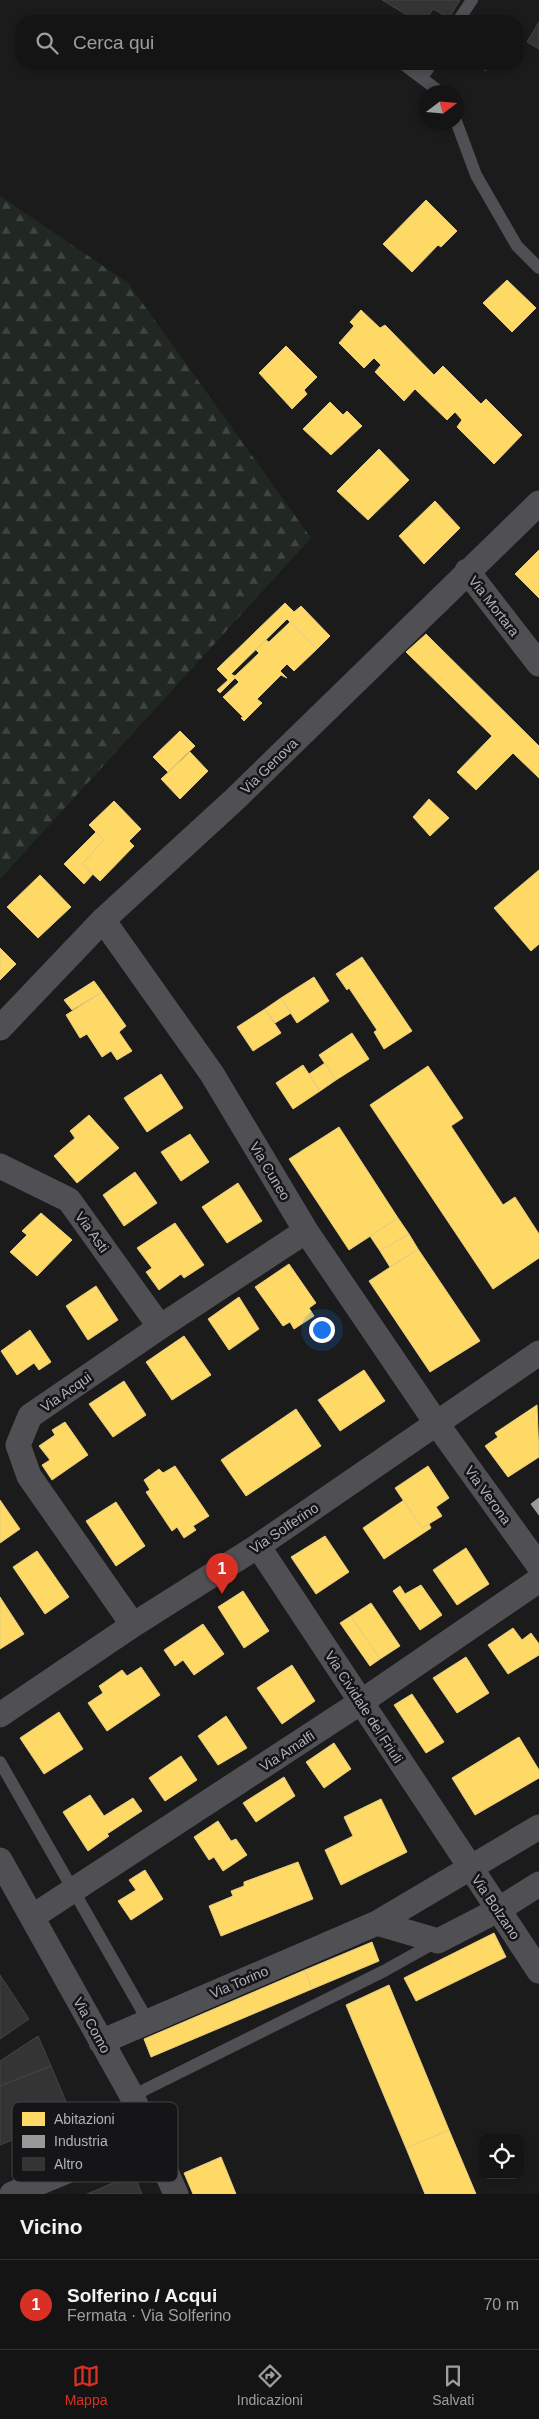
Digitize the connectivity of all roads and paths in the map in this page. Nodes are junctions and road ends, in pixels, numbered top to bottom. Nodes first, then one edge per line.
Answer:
1 (472, 0) edge
2 (462, 15) edge
3 (411, 70) edge
4 (428, 70) edge
5 (422, 78) junction
6 (431, 85) edge
7 (459, 130) edge
8 (539, 268) edge
9 (539, 503) edge
10 (468, 572) junction
11 (539, 664) edge
12 (103, 920) junction
13 (0, 1028) edge
14 (0, 1166) edge
15 (306, 1231) junction
16 (160, 1327) junction
17 (539, 1353) edge
18 (437, 1424) junction
19 (258, 1546) junction
20 (539, 1566) edge
21 (539, 1580) edge
22 (133, 1626) junction
23 (361, 1702) junction
24 (0, 1715) edge
25 (0, 1762) edge
26 (539, 1827) edge
27 (0, 1860) edge
28 (470, 1868) junction
29 (539, 1884) edge
30 (74, 1892) junction
31 (498, 1910) junction
32 (32, 1917) junction
33 (376, 1923) junction
34 (438, 1941) junction
35 (539, 1970) edge
36 (148, 2021) junction
37 (101, 2042) junction
38 (132, 2096) junction
39 (134, 2102) edge
40 (41, 2182) edge
41 (170, 2182) edge
42 (12, 2194) edge
43 (176, 2194) edge

1 - 2 lane
3 - 5 lane
4 - 5 lane
5 - 6 lane
7 - 8 lane
9 - 10 street, Via Genova
10 - 11 street, Via Mortara
10 - 12 street, Via Genova
12 - 13 street, Via Genova
12 - 15 street, Via Cuneo
14 - 16 street, Via Asti
15 - 16 street, Via Acqui
15 - 18 street, Via Cuneo
16 - 22 street, Via Acqui
17 - 18 street, Via Solferino
18 - 19 street, Via Solferino
18 - 20 street, Via Verona
19 - 22 street, Via Solferino
19 - 23 street, Via Cividale del Friuli
21 - 23 street, Via Amalfi
22 - 24 street, Via Solferino
23 - 28 street, Via Cividale del Friuli
23 - 30 street, Via Amalfi
25 - 30 lane
26 - 28 street, Via Torino
27 - 32 street, Via Como
28 - 31 street, Via Bolzano
28 - 33 street, Via Torino
29 - 31 street
30 - 32 street, Via Amalfi
30 - 36 lane
31 - 34 street
31 - 35 street, Via Bolzano
32 - 37 street, Via Como
33 - 34 street
33 - 36 street, Via Torino
34 - 38 lane
36 - 37 street, Via Torino
37 - 38 street, Via Como
38 - 39 street, Via Como
40 - 42 street
41 - 43 street, Via Como

